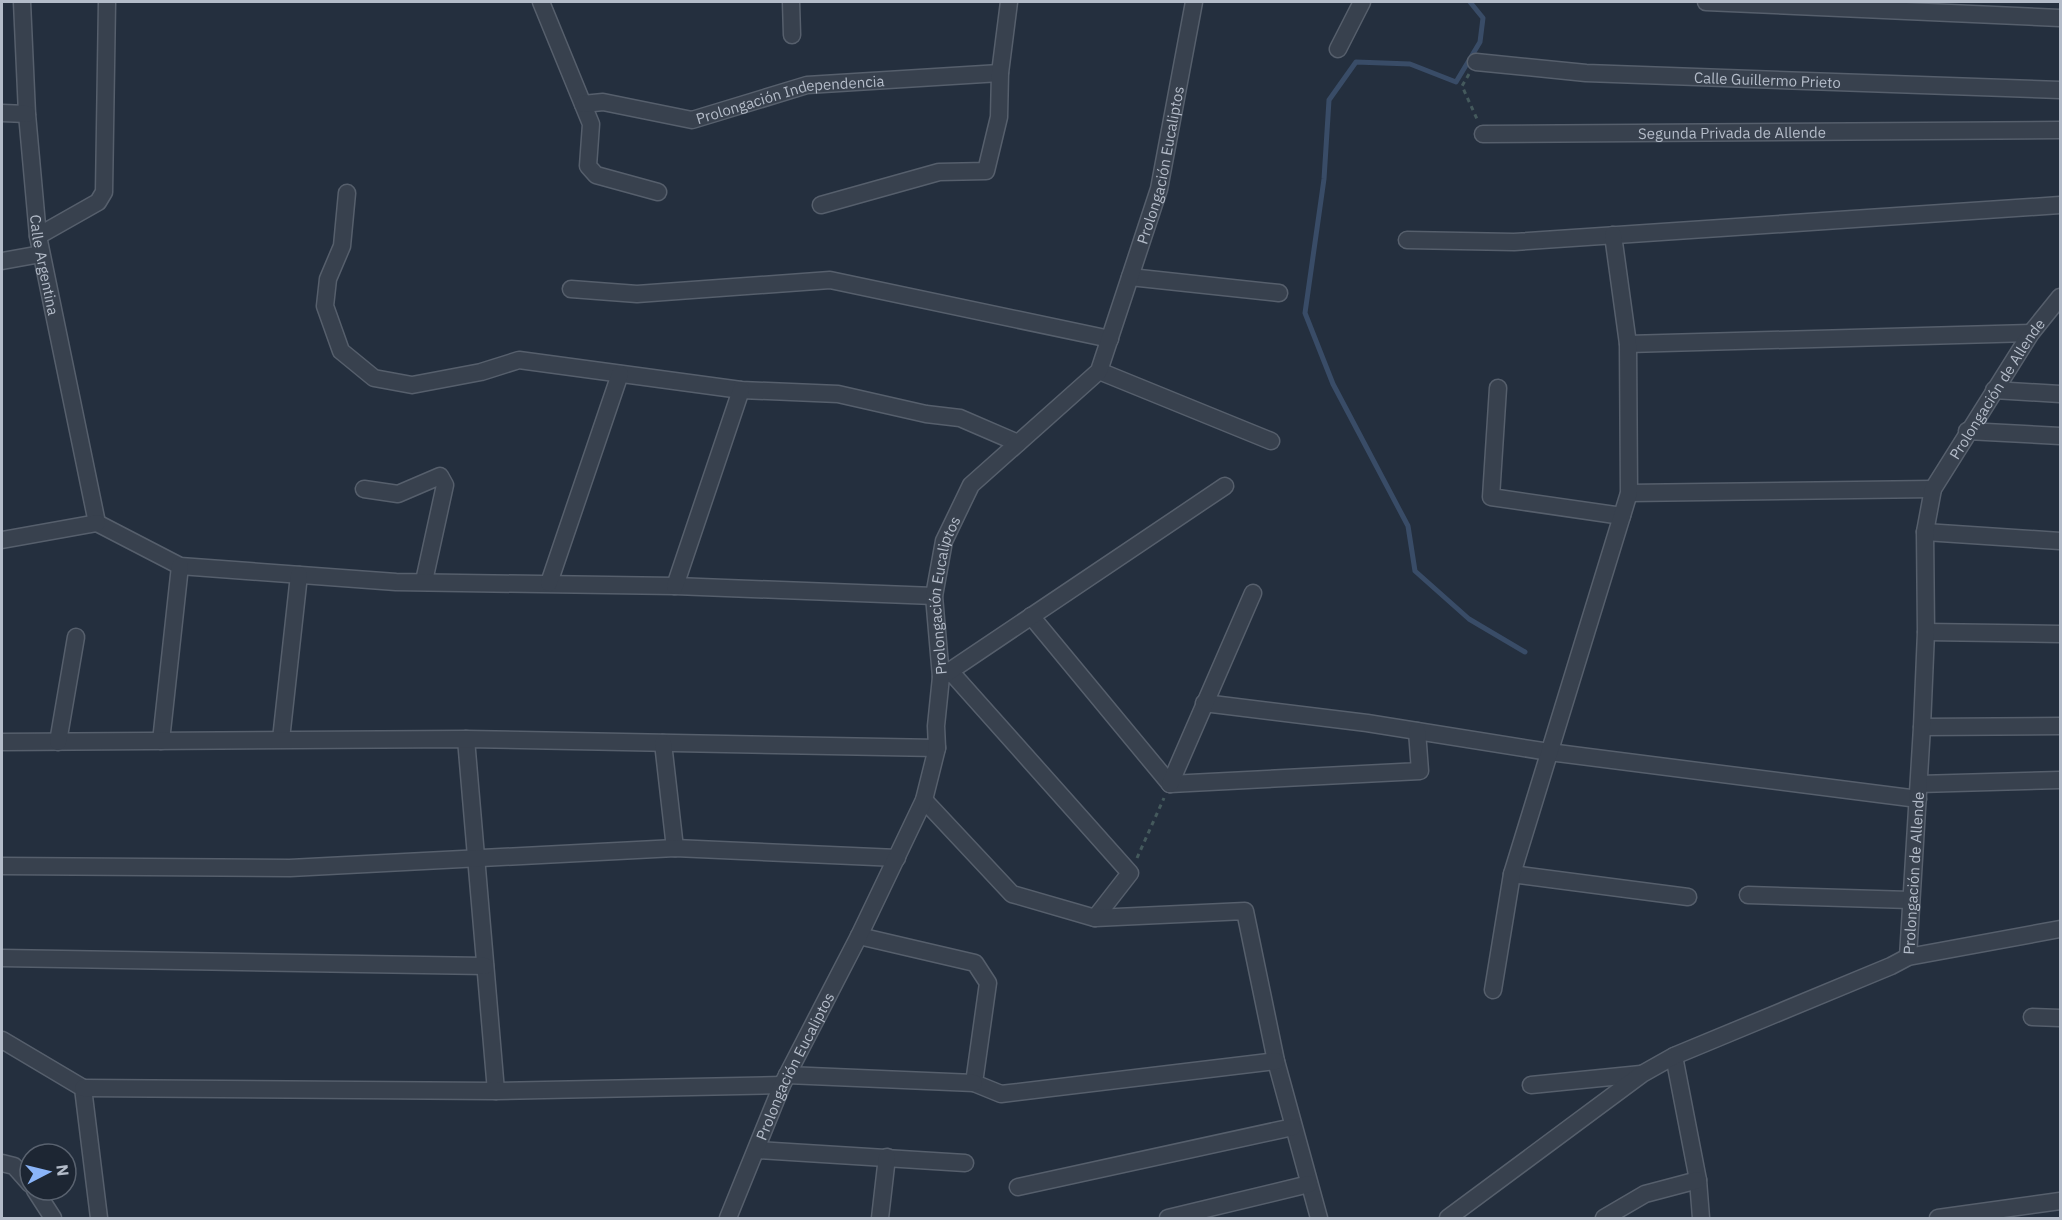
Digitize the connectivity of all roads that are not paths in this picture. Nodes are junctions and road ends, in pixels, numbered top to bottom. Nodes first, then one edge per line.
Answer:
1 (22, 2) edge
2 (107, 2) edge
3 (541, 2) edge
4 (791, 2) edge
5 (1009, 2) edge
6 (1194, 2) edge
7 (1362, 2) edge
8 (1706, 2) edge
9 (2061, 18) edge
10 (792, 35) dead end
11 (1338, 49) dead end
12 (1476, 62) road end
13 (1000, 73) junction
14 (2061, 90) edge
15 (583, 104) junction
16 (2, 113) edge
17 (27, 114) junction
18 (2061, 130) edge
19 (1483, 134) road end
20 (658, 192) dead end
21 (347, 193) dead end
22 (821, 205) dead end
23 (2061, 205) edge
24 (1613, 235) junction
25 (38, 236) junction
26 (1407, 240) dead end
27 (41, 254) junction
28 (2, 261) edge
29 (1130, 277) junction
30 (571, 289) dead end
31 (1279, 293) dead end
32 (2061, 297) edge
33 (2053, 318) edge
34 (2031, 333) junction
35 (1110, 339) junction
36 (1628, 344) junction
37 (1099, 371) junction
38 (620, 374) junction
39 (1498, 388) dead end
40 (741, 390) junction
41 (1994, 390) junction
42 (2061, 394) edge
43 (1967, 431) junction
44 (2061, 436) edge
45 (1271, 441) dead end
46 (1018, 443) junction
47 (1225, 486) dead end
48 (364, 489) dead end
49 (1933, 489) junction
50 (1629, 493) junction
51 (1622, 516) junction
52 (97, 523) junction
53 (1925, 532) junction
54 (2, 540) edge
55 (2061, 540) edge
56 (180, 567) junction
57 (299, 575) junction
58 (424, 581) junction
59 (549, 583) junction
60 (675, 586) junction
61 (1253, 593) dead end
62 (934, 596) junction
63 (1031, 616) junction
64 (1926, 632) junction
65 (2061, 634) edge
66 (76, 637) dead end
67 (945, 674) junction
68 (1204, 703) junction
69 (2061, 726) edge
70 (1922, 727) junction
71 (1417, 731) junction
72 (281, 739) junction
73 (466, 740) junction
74 (161, 741) junction
75 (2, 742) edge
76 (58, 742) junction
77 (663, 743) junction
78 (937, 748) junction
79 (1549, 752) junction
80 (2061, 780) edge
81 (1170, 784) junction
82 (1919, 791) junction
83 (924, 800) junction
84 (675, 848) junction
85 (478, 858) junction
86 (897, 858) junction
87 (2, 866) edge
88 (1512, 874) junction
89 (1748, 895) dead end
90 (1688, 897) dead end
91 (1910, 900) junction
92 (1095, 918) junction
93 (2061, 929) edge
94 (859, 936) junction
95 (1908, 957) junction
96 (2, 958) edge
97 (485, 966) junction
98 (1493, 990) dead end
99 (2032, 1017) dead end
100 (2061, 1018) edge
101 (2, 1040) edge
102 (1674, 1056) junction
103 (1276, 1061) junction
104 (1642, 1074) junction
105 (785, 1080) junction
106 (975, 1083) junction
107 (1531, 1085) dead end
108 (82, 1088) junction
109 (496, 1091) junction
110 (1293, 1127) junction
111 (757, 1150) junction
112 (887, 1157) junction
113 (2, 1163) edge
114 (965, 1163) dead end
115 (18, 1171) edge
116 (1698, 1180) junction
117 (1309, 1184) junction
118 (1018, 1187) dead end
119 (2061, 1201) edge
120 (43, 1202) edge
121 (53, 1218) edge
122 (99, 1218) edge
123 (728, 1218) edge
124 (880, 1218) edge
125 (1168, 1218) edge
126 (1319, 1218) edge
127 (1448, 1218) edge
128 (1604, 1218) edge
129 (1701, 1218) edge
130 (1938, 1218) edge

1 - 17 street, Calle Argentina
2 - 25 street
3 - 15 street
4 - 10 street
5 - 13 street
6 - 29 street, Prolongación Eucaliptos
7 - 11 street
8 - 9 street
12 - 14 street, Calle Guillermo Prieto
13 - 15 street, Prolongación Independencia
13 - 22 street
15 - 20 street
16 - 17 street
17 - 25 street, Calle Argentina
18 - 19 street, Segunda Privada de Allende
21 - 38 street
23 - 24 street
24 - 26 street
24 - 36 street
25 - 27 street, Calle Argentina
27 - 28 street
27 - 52 street, Calle Argentina
29 - 31 street
29 - 35 street, Prolongación Eucaliptos
30 - 35 street
32 - 33 street, Prolongación de Allende
33 - 34 street, Prolongación de Allende
34 - 36 street
34 - 41 street, Prolongación de Allende
35 - 37 street, Prolongación Eucaliptos
36 - 50 street
37 - 45 street
37 - 46 street, Prolongación Eucaliptos
38 - 40 street
38 - 59 street
39 - 51 street
40 - 46 street
40 - 60 street
41 - 42 street
41 - 43 street, Prolongación de Allende
43 - 44 street
43 - 49 street, Prolongación de Allende
46 - 62 street, Prolongación Eucaliptos
47 - 63 street
48 - 58 street
49 - 50 street
49 - 53 street, Prolongación de Allende
50 - 51 street
51 - 79 street
52 - 54 street
52 - 56 street
53 - 55 street
53 - 64 street, Prolongación de Allende
56 - 57 street
56 - 74 street
57 - 58 street
57 - 72 street
58 - 59 street
59 - 60 street
60 - 62 street
61 - 68 street
62 - 67 street, Prolongación Eucaliptos
63 - 67 street
63 - 81 street
64 - 65 street
64 - 70 street, Prolongación de Allende
66 - 76 street
67 - 78 street, Prolongación Eucaliptos
67 - 92 street
68 - 71 street
68 - 81 street
69 - 70 street
70 - 82 street, Prolongación de Allende
71 - 79 street
71 - 81 street
72 - 73 street
72 - 74 street
73 - 77 street
73 - 85 street
74 - 76 street
75 - 76 street
77 - 78 street
77 - 84 street
78 - 83 street, Prolongación Eucaliptos
79 - 82 street
79 - 88 street
80 - 82 street
82 - 91 street, Prolongación de Allende
83 - 86 street, Prolongación Eucaliptos
83 - 92 street
84 - 85 street
84 - 86 street
85 - 87 street
85 - 97 street
86 - 94 street, Prolongación Eucaliptos
88 - 90 street
88 - 98 street
89 - 91 street
91 - 95 street, Prolongación de Allende
92 - 103 street
93 - 95 street
94 - 105 street, Prolongación Eucaliptos
94 - 106 street
95 - 102 street, Prolongación de Allende
96 - 97 street
97 - 109 street
99 - 100 street
101 - 108 street
102 - 104 street, Prolongación de Allende
102 - 116 street
103 - 106 street
103 - 110 street
104 - 107 street
104 - 127 street, Prolongación de Allende
105 - 106 street
105 - 109 street
105 - 111 street, Prolongación Eucaliptos
108 - 109 street
108 - 122 street
110 - 117 street
110 - 118 street
111 - 112 street
111 - 123 street, Prolongación Eucaliptos
112 - 114 street
112 - 124 street
113 - 115 street
116 - 128 street
116 - 129 street
117 - 125 street
117 - 126 street
119 - 130 street
120 - 121 street

